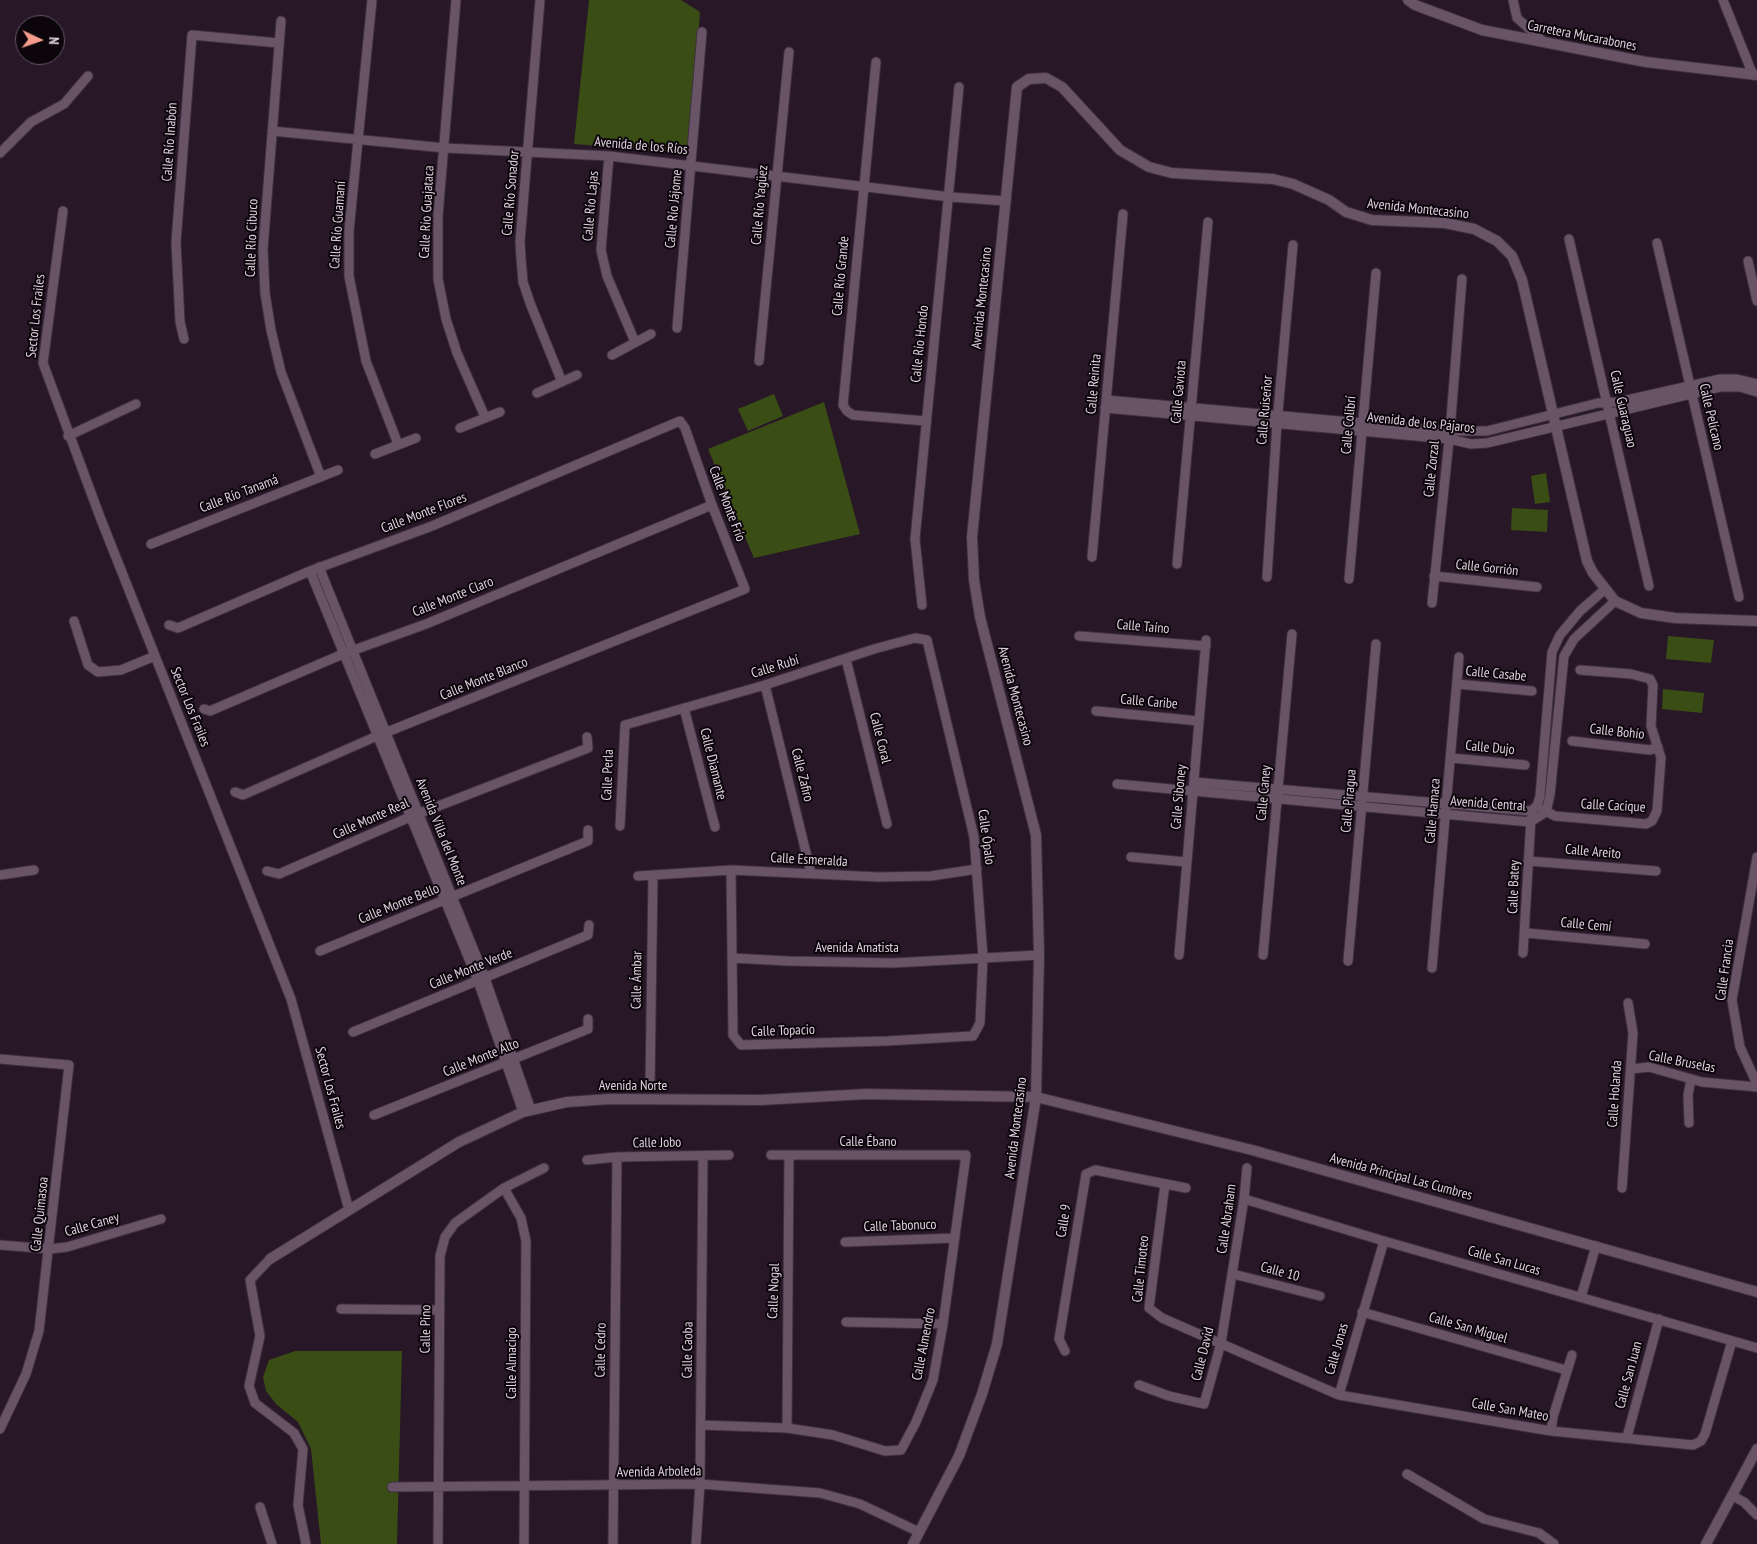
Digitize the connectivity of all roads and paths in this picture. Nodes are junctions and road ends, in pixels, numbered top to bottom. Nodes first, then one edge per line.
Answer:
1 (372, 0) edge
2 (456, 0) edge
3 (540, 0) edge
4 (1408, 0) edge
5 (1513, 0) edge
6 (1723, 0) edge
7 (281, 21) dead end
8 (702, 32) dead end
9 (280, 42) junction
10 (1546, 44) junction
11 (789, 52) dead end
12 (876, 62) dead end
13 (1755, 75) edge
14 (88, 76) dead end
15 (959, 87) dead end
16 (272, 131) junction
17 (360, 140) junction
18 (445, 148) junction
19 (0, 153) edge
20 (528, 154) junction
21 (609, 156) junction
22 (692, 164) junction
23 (777, 175) junction
24 (863, 186) junction
25 (950, 198) junction
26 (1006, 201) junction
27 (62, 211) dead end
28 (1123, 214) dead end
29 (1208, 222) dead end
30 (1569, 239) dead end
31 (1657, 243) dead end
32 (1293, 245) dead end
33 (1748, 261) dead end
34 (1376, 273) dead end
35 (1462, 279) dead end
36 (1757, 301) edge
37 (677, 328) dead end
38 (651, 334) dead end
39 (184, 339) dead end
40 (635, 342) junction
41 (612, 354) dead end
42 (759, 361) dead end
43 (577, 374) dead end
44 (562, 382) junction
45 (1757, 384) edge
46 (1691, 389) junction
47 (1757, 392) edge
48 (538, 393) dead end
49 (1607, 402) junction
50 (136, 404) dead end
51 (1106, 404) junction
52 (1191, 411) junction
53 (500, 412) dead end
54 (1609, 412) junction
55 (1553, 413) junction
56 (485, 417) junction
57 (1277, 419) junction
58 (926, 421) junction
59 (1557, 426) junction
60 (1363, 427) junction
61 (460, 428) dead end
62 (685, 428) joint
63 (1450, 435) junction
64 (68, 436) junction
65 (416, 438) dead end
66 (398, 444) junction
67 (375, 454) dead end
68 (338, 470) dead end
69 (321, 477) junction
70 (712, 506) junction
71 (151, 544) dead end
72 (1092, 557) dead end
73 (1177, 564) dead end
74 (319, 567) junction
75 (310, 570) junction
76 (1434, 576) junction
77 (1267, 577) dead end
78 (1349, 580) dead end
79 (1649, 586) dead end
80 (1537, 587) dead end
81 (745, 589) joint
82 (1604, 590) junction
83 (1739, 597) dead end
84 (1615, 601) junction
85 (1432, 602) dead end
86 (922, 605) dead end
87 (74, 620) dead end
88 (1757, 621) edge
89 (170, 625) dead end
90 (1292, 634) dead end
91 (1079, 636) dead end
92 (1206, 643) joint
93 (1376, 644) dead end
94 (930, 646) joint
95 (353, 650) junction
96 (343, 654) junction
97 (155, 656) junction
98 (1459, 657) dead end
99 (846, 659) junction
100 (1580, 670) dead end
101 (765, 684) junction
102 (1457, 684) junction
103 (1532, 691) dead end
104 (1548, 699) junction
105 (1559, 699) junction
106 (684, 708) junction
107 (204, 709) dead end
108 (1096, 711) dead end
109 (1200, 720) junction
110 (1546, 723) junction
111 (1557, 724) junction
112 (625, 725) joint
113 (386, 733) junction
114 (377, 736) junction
115 (587, 737) dead end
116 (1572, 741) dead end
117 (1658, 747) junction
118 (1452, 758) junction
119 (1525, 765) dead end
120 (1117, 784) dead end
121 (1194, 787) junction
122 (235, 792) dead end
123 (1278, 794) junction
124 (1362, 802) junction
125 (1534, 809) junction
126 (1447, 810) junction
127 (1546, 812) junction
128 (419, 813) junction
129 (410, 816) junction
130 (1530, 822) junction
131 (887, 824) dead end
132 (620, 826) dead end
133 (715, 827) dead end
134 (588, 830) dead end
135 (1131, 857) dead end
136 (1757, 857) edge
137 (1528, 860) junction
138 (1187, 862) junction
139 (977, 869) junction
140 (34, 870) dead end
141 (731, 870) junction
142 (267, 871) dead end
143 (1656, 871) dead end
144 (812, 873) junction
145 (0, 874) edge
146 (653, 875) junction
147 (638, 876) dead end
148 (449, 898) junction
149 (588, 925) dead end
150 (1526, 933) junction
151 (1645, 944) dead end
152 (320, 951) dead end
153 (1523, 953) dead end
154 (1039, 955) junction
155 (1179, 955) dead end
156 (1263, 955) dead end
157 (983, 957) junction
158 (732, 958) junction
159 (1348, 961) dead end
160 (1432, 968) dead end
161 (482, 980) junction
162 (1628, 1002) dead end
163 (588, 1019) dead end
164 (353, 1032) dead end
165 (973, 1036) joint
166 (0, 1059) edge
167 (511, 1060) junction
168 (1631, 1069) junction
169 (1691, 1079) junction
170 (650, 1085) dead end
171 (1757, 1085) edge
172 (1036, 1097) junction
173 (527, 1111) junction
174 (374, 1115) dead end
175 (1689, 1123) dead end
176 (771, 1154) dead end
177 (789, 1155) junction
178 (966, 1155) joint
179 (703, 1156) junction
180 (729, 1156) dead end
181 (617, 1157) junction
182 (587, 1160) dead end
183 (544, 1168) dead end
184 (1247, 1168) dead end
185 (1165, 1184) junction
186 (504, 1188) junction
187 (1186, 1188) dead end
188 (1622, 1188) dead end
189 (1244, 1198) junction
190 (349, 1210) junction
191 (161, 1219) dead end
192 (955, 1238) junction
193 (1384, 1241) junction
194 (846, 1242) dead end
195 (0, 1245) edge
196 (1596, 1246) junction
197 (50, 1250) junction
198 (270, 1259) joint
199 (1233, 1274) junction
200 (1757, 1292) edge
201 (1320, 1296) dead end
202 (1581, 1297) junction
203 (341, 1309) dead end
204 (440, 1310) junction
205 (1362, 1312) junction
206 (1659, 1319) junction
207 (846, 1322) dead end
208 (943, 1324) junction
209 (1732, 1340) junction
210 (1221, 1343) junction
211 (1757, 1348) edge
212 (1065, 1351) dead end
213 (1572, 1355) dead end
214 (1566, 1370) junction
215 (1139, 1385) dead end
216 (1339, 1395) junction
217 (701, 1425) junction
218 (787, 1428) junction
219 (0, 1429) edge
220 (1552, 1431) junction
221 (1627, 1437) junction
222 (1757, 1449) edge
223 (1407, 1474) dead end
224 (700, 1484) junction
225 (438, 1486) junction
226 (614, 1486) junction
227 (392, 1487) dead end
228 (524, 1487) junction
229 (1733, 1496) junction
230 (260, 1507) dead end
231 (1757, 1515) edge
232 (919, 1532) junction
233 (272, 1544) edge
234 (306, 1544) edge
235 (438, 1544) edge
236 (524, 1544) edge
237 (613, 1544) edge
238 (696, 1544) edge
239 (913, 1544) edge
240 (1554, 1544) edge
241 (1706, 1544) edge

1 - 17 street, Calle Río Guamaní
2 - 18 street, Calle Río Guajataca
3 - 20 street, Calle Río Sonador
4 - 10 street, Carretera Mucarabones
5 - 10 street
6 - 13 street
7 - 9 street, Calle Río Cibuco
8 - 22 street, Calle Río Jájome
9 - 16 street, Calle Río Cibuco
9 - 39 street, Calle Río Inabón
10 - 13 street, Carretera Mucarabones
11 - 23 street, Calle Río Yagüez
12 - 24 street, Calle Río Grande
14 - 19 street
15 - 25 street, Calle Río Hondo
16 - 17 street, Avenida de los Ríos
16 - 69 street, Calle Río Cibuco
17 - 18 street, Avenida de los Ríos
17 - 66 street, Calle Río Guamaní
18 - 20 street, Avenida de los Ríos
18 - 56 street, Calle Río Guajataca
20 - 21 street, Avenida de los Ríos
20 - 44 street, Calle Río Sonador
21 - 22 street, Avenida de los Ríos
21 - 40 street, Calle Río Lajas
22 - 23 street, Avenida de los Ríos
22 - 37 street, Calle Río Jájome
23 - 24 street, Avenida de los Ríos
23 - 42 street, Calle Río Yagüez
24 - 25 street, Avenida de los Ríos
24 - 58 street, Calle Río Grande
25 - 26 street, Avenida de los Ríos
25 - 58 street, Calle Río Hondo
26 - 55 street, Avenida Montecasino
26 - 154 street, Avenida Montecasino
27 - 64 street, Sector Los Frailes
28 - 51 street, Calle Reinita
29 - 52 street, Calle Gaviota
30 - 49 street, Calle Guaraguao
31 - 46 street, Calle Pelícano
32 - 57 street, Calle Ruiseñor
33 - 36 street
34 - 60 street, Calle Colibrí
35 - 63 street, Calle Zorzal
38 - 40 street
40 - 41 street
43 - 44 street
44 - 48 street
45 - 46 street, Avenida de los Pájaros
46 - 47 street, Avenida de los Pájaros
46 - 49 street, Avenida de los Pájaros
46 - 54 street, Avenida de los Pájaros
46 - 83 street, Calle Pelícano
49 - 54 street, Calle Guaraguao
49 - 55 street, Avenida de los Pájaros
50 - 64 street
51 - 52 street, Avenida de los Pájaros
51 - 72 street, Calle Reinita
52 - 57 street, Avenida de los Pájaros
52 - 73 street, Calle Gaviota
53 - 56 street
54 - 59 street, Avenida de los Pájaros
54 - 79 street, Calle Guaraguao
55 - 59 street, Avenida Montecasino
55 - 63 street, Avenida de los Pájaros
56 - 61 street
57 - 60 street, Avenida de los Pájaros
57 - 77 street, Calle Ruiseñor
58 - 86 street, Calle Río Hondo
59 - 63 street, Avenida de los Pájaros
59 - 82 street, Avenida Montecasino
60 - 63 street, Avenida de los Pájaros
60 - 78 street, Calle Colibrí
62 - 70 street, Calle Monte Frío
62 - 74 street, Calle Monte Flores
63 - 76 street, Calle Zorzal
64 - 97 street, Sector Los Frailes
65 - 66 street
66 - 67 street
68 - 69 street, Calle Río Tanamá
69 - 71 street, Calle Río Tanamá
70 - 81 street, Calle Monte Frío
70 - 95 street, Calle Monte Claro
74 - 75 street, Calle Monte Flores
74 - 95 street, Avenida Villa del Monte
75 - 89 street, Calle Monte Flores
75 - 96 street, Avenida Villa del Monte
76 - 80 street, Calle Gorrión
76 - 85 street, Calle Zorzal
81 - 113 street, Calle Monte Blanco
82 - 84 street, Avenida Montecasino
82 - 104 street, Avenida Central
84 - 88 street, Avenida Montecasino
84 - 105 street
87 - 97 street
90 - 123 street, Calle Caney
91 - 92 street, Calle Taíno
92 - 109 street, Calle Siboney
93 - 124 street, Calle Piragua
94 - 99 street, Calle Rubí
94 - 139 street, Calle Ópalo
95 - 96 street, Calle Monte Claro
95 - 113 street, Avenida Villa del Monte
96 - 107 street, Calle Monte Claro
96 - 114 street, Avenida Villa del Monte
97 - 190 street, Sector Los Frailes
98 - 102 street, Calle Hamaca
99 - 101 street, Calle Rubí
99 - 131 street, Calle Coral
100 - 117 street, Calle Cacique
101 - 106 street, Calle Rubí
101 - 144 street, Calle Zafiro
102 - 103 street, Calle Casabe
102 - 118 street, Calle Hamaca
104 - 105 street
104 - 110 street, Avenida Central
105 - 111 street
106 - 112 street, Calle Rubí
106 - 133 street, Calle Diamante
108 - 109 street, Calle Caribe
109 - 121 street, Calle Siboney
110 - 111 street
110 - 125 street, Avenida Central
111 - 127 street
112 - 132 street, Calle Perla
113 - 114 street, Calle Monte Blanco
113 - 128 street, Avenida Villa del Monte
114 - 122 street, Calle Monte Blanco
114 - 129 street, Avenida Villa del Monte
115 - 128 street, Calle Monte Real
116 - 117 street, Calle Bohío
117 - 127 street, Calle Cacique
118 - 119 street, Calle Dujo
118 - 126 street, Calle Hamaca
120 - 121 street, Avenida Central
121 - 123 street, Avenida Central
121 - 138 street, Calle Siboney
123 - 124 street, Avenida Central
123 - 156 street, Calle Caney
124 - 126 street, Avenida Central
124 - 159 street, Calle Piragua
125 - 126 street, Avenida Central
125 - 127 street, Calle Cacique
125 - 130 street, Calle Batey
126 - 130 street, Avenida Central
126 - 160 street, Calle Hamaca
127 - 130 street, Avenida Central
128 - 129 street, Calle Monte Real
128 - 148 street, Avenida Villa del Monte
129 - 142 street, Calle Monte Real
129 - 148 street, Avenida Villa del Monte
130 - 137 street, Calle Batey
134 - 148 street, Calle Monte Bello
135 - 138 street
136 - 171 street, Calle Francia
137 - 143 street, Calle Areito
137 - 150 street, Calle Batey
138 - 155 street, Calle Siboney
139 - 144 street, Calle Esmeralda
139 - 157 street, Calle Ópalo
140 - 145 street
141 - 144 street, Calle Esmeralda
141 - 146 street, Calle Esmeralda
141 - 158 street, Calle Topacio
146 - 147 street, Calle Esmeralda
146 - 170 street, Calle Ámbar
148 - 152 street, Calle Monte Bello
148 - 161 street, Avenida Villa del Monte
149 - 161 street, Calle Monte Verde
150 - 151 street, Calle Cemí
150 - 153 street, Calle Batey
154 - 157 street, Avenida Amatista
154 - 172 street, Avenida Montecasino
157 - 158 street, Avenida Amatista
157 - 165 street, Calle Ópalo
158 - 165 street, Calle Topacio
161 - 164 street, Calle Monte Verde
161 - 167 street, Avenida Villa del Monte
162 - 168 street, Calle Holanda
163 - 167 street, Calle Monte Alto
166 - 197 street, Calle Quimasoa
167 - 173 street, Avenida Villa del Monte
167 - 174 street, Calle Monte Alto
168 - 169 street, Calle Bruselas
168 - 188 street, Calle Holanda
169 - 171 street, Calle Bruselas
169 - 175 street
172 - 173 street, Avenida Norte
172 - 196 street, Avenida Principal Las Cumbres
172 - 232 street, Avenida Montecasino
173 - 190 street, Avenida Norte
176 - 177 street, Calle Ébano
177 - 178 street, Calle Ébano
177 - 218 street, Calle Nogal
178 - 192 street, Calle Almendro
179 - 180 street, Calle Jobo
179 - 181 street, Calle Jobo
179 - 217 street, Calle Caoba
181 - 182 street, Calle Jobo
181 - 226 street, Calle Cedro
183 - 186 street, Calle Pino
184 - 189 street, Calle Abraham
185 - 187 street
185 - 210 street, Calle Timoteo
185 - 212 street, Calle 9
186 - 204 street, Calle Pino
186 - 228 street, Calle Almacigo
189 - 193 street, Calle San Lucas
189 - 199 street, Calle Abraham
190 - 198 street, Avenida Norte
191 - 197 street, Calle Caney
192 - 194 street, Calle Tabonuco
192 - 208 street, Calle Almendro
193 - 202 street, Calle San Lucas
193 - 205 street
195 - 197 street, Calle Caney
196 - 200 street, Avenida Principal Las Cumbres
196 - 202 street
197 - 219 street, Calle Quimasoa
198 - 234 street
199 - 201 street, Calle 10
199 - 210 street, Calle David
202 - 206 street, Calle San Lucas
203 - 204 street
204 - 225 street, Calle Pino
205 - 214 street, Calle San Miguel
205 - 216 street, Calle Jonas
206 - 209 street, Calle San Lucas
206 - 221 street, Calle San Juan
207 - 208 street
208 - 218 street, Calle Almendro
209 - 211 street, Calle San Lucas
209 - 221 street, Calle San Mateo
210 - 215 street, Calle David
210 - 216 street, Calle San Mateo
213 - 214 street
214 - 220 street
216 - 220 street, Calle San Mateo
217 - 218 street, Calle Almendro
217 - 224 street, Calle Caoba
220 - 221 street, Calle San Mateo
222 - 229 street
223 - 240 street
224 - 226 street, Avenida Arboleda
224 - 232 street, Avenida Arboleda
224 - 238 street, Calle Caoba
225 - 227 street, Avenida Arboleda
225 - 228 street, Avenida Arboleda
225 - 235 street, Calle Pino
226 - 228 street, Avenida Arboleda
226 - 237 street, Calle Cedro
228 - 236 street, Calle Almacigo
229 - 231 street
229 - 241 street
230 - 233 street
232 - 239 street, Avenida Montecasino

